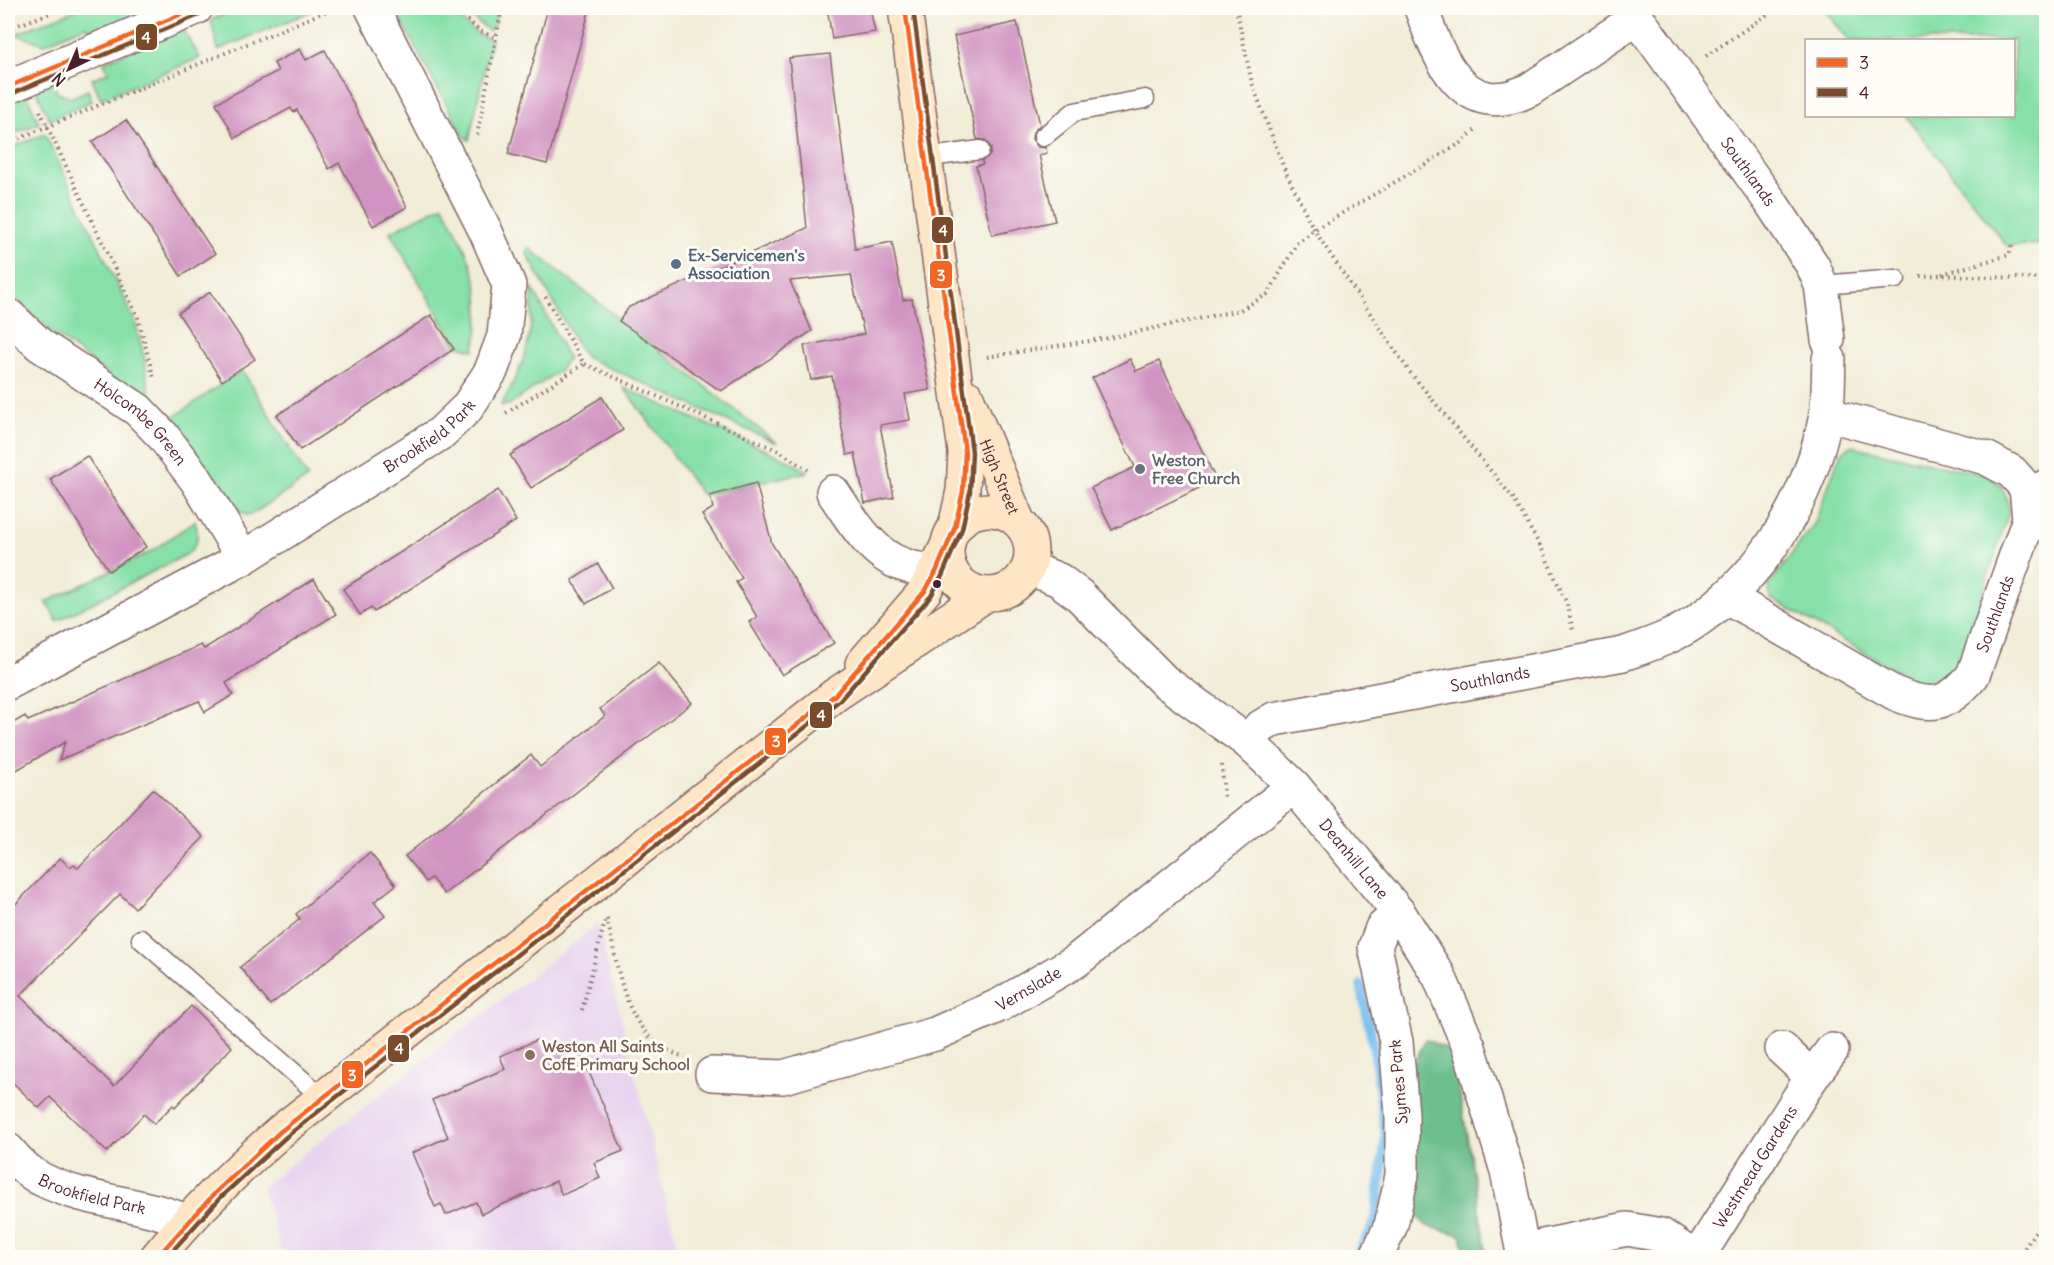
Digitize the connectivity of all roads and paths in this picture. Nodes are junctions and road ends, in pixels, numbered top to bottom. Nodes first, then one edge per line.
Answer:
1 (63, 8) edge
2 (196, 8) edge
3 (334, 8) edge
4 (372, 8) edge
5 (453, 8) edge
6 (502, 8) edge
7 (905, 8) edge
8 (1236, 8) edge
9 (1421, 8) edge
10 (1777, 8) edge
11 (1634, 13) edge
12 (8, 29) edge
13 (496, 38) junction
14 (1678, 75) junction
15 (13, 83) edge
16 (1488, 98) junction
17 (1145, 99) dead end
18 (46, 127) junction
19 (476, 136) dead end
20 (1043, 137) dead end
21 (8, 142) edge
22 (980, 150) dead end
23 (924, 158) junction
24 (1314, 230) junction
25 (2012, 245) dead end
26 (1939, 274) junction
27 (1896, 279) joint
28 (2046, 279) edge
29 (1821, 285) junction
30 (8, 315) edge
31 (584, 364) dead end
32 (951, 365) junction
33 (156, 384) dead end
34 (1826, 414) junction
35 (2036, 483) edge
36 (833, 492) joint
37 (1018, 521) junction
38 (946, 548) junction
39 (243, 558) junction
40 (1029, 568) junction
41 (987, 594) junction
42 (1727, 597) junction
43 (1580, 664) junction
44 (8, 683) edge
45 (835, 695) junction
46 (1219, 720) junction
47 (1248, 742) junction
48 (1294, 786) junction
49 (1226, 842) junction
50 (1399, 913) junction
51 (141, 939) dead end
52 (582, 1010) dead end
53 (1782, 1049) dead end
54 (1832, 1050) dead end
55 (722, 1075) joint
56 (1812, 1077) junction
57 (323, 1098) junction
58 (8, 1150) edge
59 (2046, 1215) edge
60 (186, 1221) junction
61 (1524, 1253) edge
62 (156, 1257) edge
63 (1376, 1257) edge
64 (1696, 1257) edge
65 (2018, 1257) edge

1 - 12 path
2 - 15 street
3 - 18 path
4 - 39 street, Brookfield Park
5 - 13 path
6 - 13 path
7 - 23 street, High Street
8 - 24 path
9 - 16 street
10 - 14 path
11 - 14 street, Southlands
11 - 16 street, Southlands
13 - 19 path
14 - 29 street, Southlands
15 - 18 path
16 - 24 path
17 - 20 lane
18 - 21 path
18 - 33 path
22 - 23 lane
23 - 32 street, High Street
24 - 32 path
24 - 43 path
25 - 26 path
26 - 27 path
26 - 28 path
27 - 29 lane
29 - 34 street, Southlands
30 - 39 street, Holcombe Green
31 - 36 path
32 - 37 street, High Street
32 - 38 street, High Street
34 - 35 street, Southlands
34 - 42 street, Southlands
35 - 42 street, Southlands
36 - 38 street
37 - 38 street
37 - 40 street
38 - 41 street
38 - 45 street
39 - 44 street, Brookfield Park
40 - 41 street
40 - 46 street, Deanhill Lane
41 - 45 street
42 - 43 street, Southlands
43 - 47 street, Southlands
45 - 57 street
46 - 47 street, Deanhill Lane
46 - 49 path
47 - 48 street, Deanhill Lane
48 - 49 street, Vernslade
48 - 50 street, Deanhill Lane
49 - 55 street, Vernslade
50 - 61 street, Deanhill Lane
50 - 63 street, Symes Park
51 - 57 lane
52 - 55 path
53 - 56 street
54 - 56 street, Westmead Gardens
56 - 64 street, Westmead Gardens
57 - 60 street
58 - 60 street, Brookfield Park
59 - 65 path
60 - 62 street
61 - 64 street, Westmead Gardens

